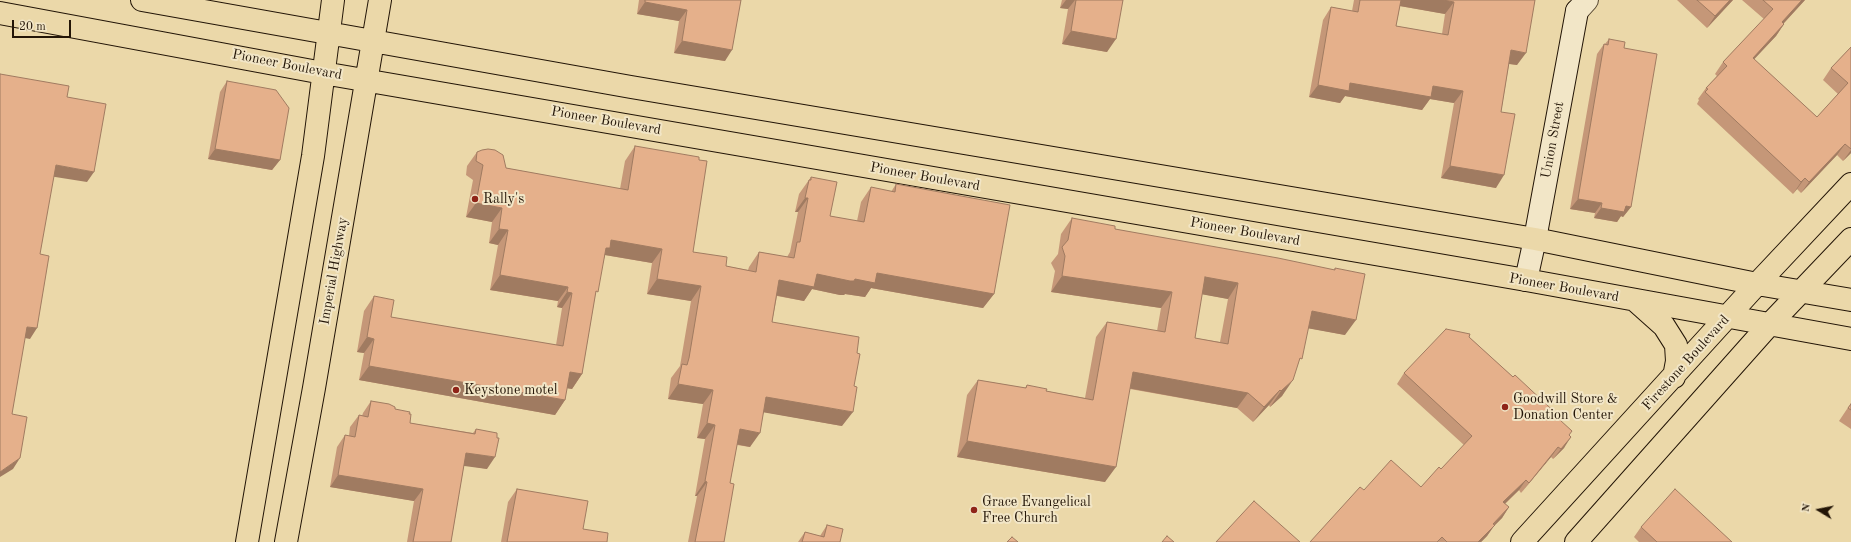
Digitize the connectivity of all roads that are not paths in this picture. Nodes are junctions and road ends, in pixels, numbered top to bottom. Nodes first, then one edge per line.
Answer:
1 (142, 0) edge
2 (333, 0) edge
3 (380, 0) edge
4 (1581, 4) edge
5 (0, 13) edge
6 (329, 33) junction
7 (373, 41) junction
8 (323, 73) junction
9 (367, 80) junction
10 (1851, 184) edge
11 (1535, 239) junction
12 (1851, 239) edge
13 (1526, 280) junction
14 (1757, 284) junction
15 (1802, 292) junction
16 (1635, 300) junction
17 (1851, 300) edge
18 (1728, 317) junction
19 (1769, 325) junction
20 (1851, 339) edge
21 (1674, 377) junction
22 (247, 542) edge
23 (286, 542) edge
24 (1522, 542) edge
25 (1576, 542) edge

1 - 6 main road
2 - 6 main road
3 - 7 main road, Imperial Highway
4 - 11 street, Union Street
5 - 8 main road, Pioneer Boulevard
6 - 7 main road
6 - 8 main road
7 - 9 main road, Imperial Highway
7 - 11 main road
8 - 9 main road, Pioneer Boulevard
8 - 22 main road
9 - 13 main road, Pioneer Boulevard
9 - 23 main road, Imperial Highway
10 - 14 main road, Firestone Boulevard
11 - 13 street, Union Street
11 - 14 main road
12 - 15 main road
13 - 16 main road, Pioneer Boulevard
14 - 15 main road
14 - 18 main road, Firestone Boulevard
15 - 17 main road
15 - 19 main road
16 - 18 main road, Pioneer Boulevard
16 - 21 main road
18 - 19 main road, Pioneer Boulevard
18 - 21 main road, Firestone Boulevard
19 - 20 main road, Pioneer Boulevard
19 - 25 main road
21 - 24 main road, Firestone Boulevard

